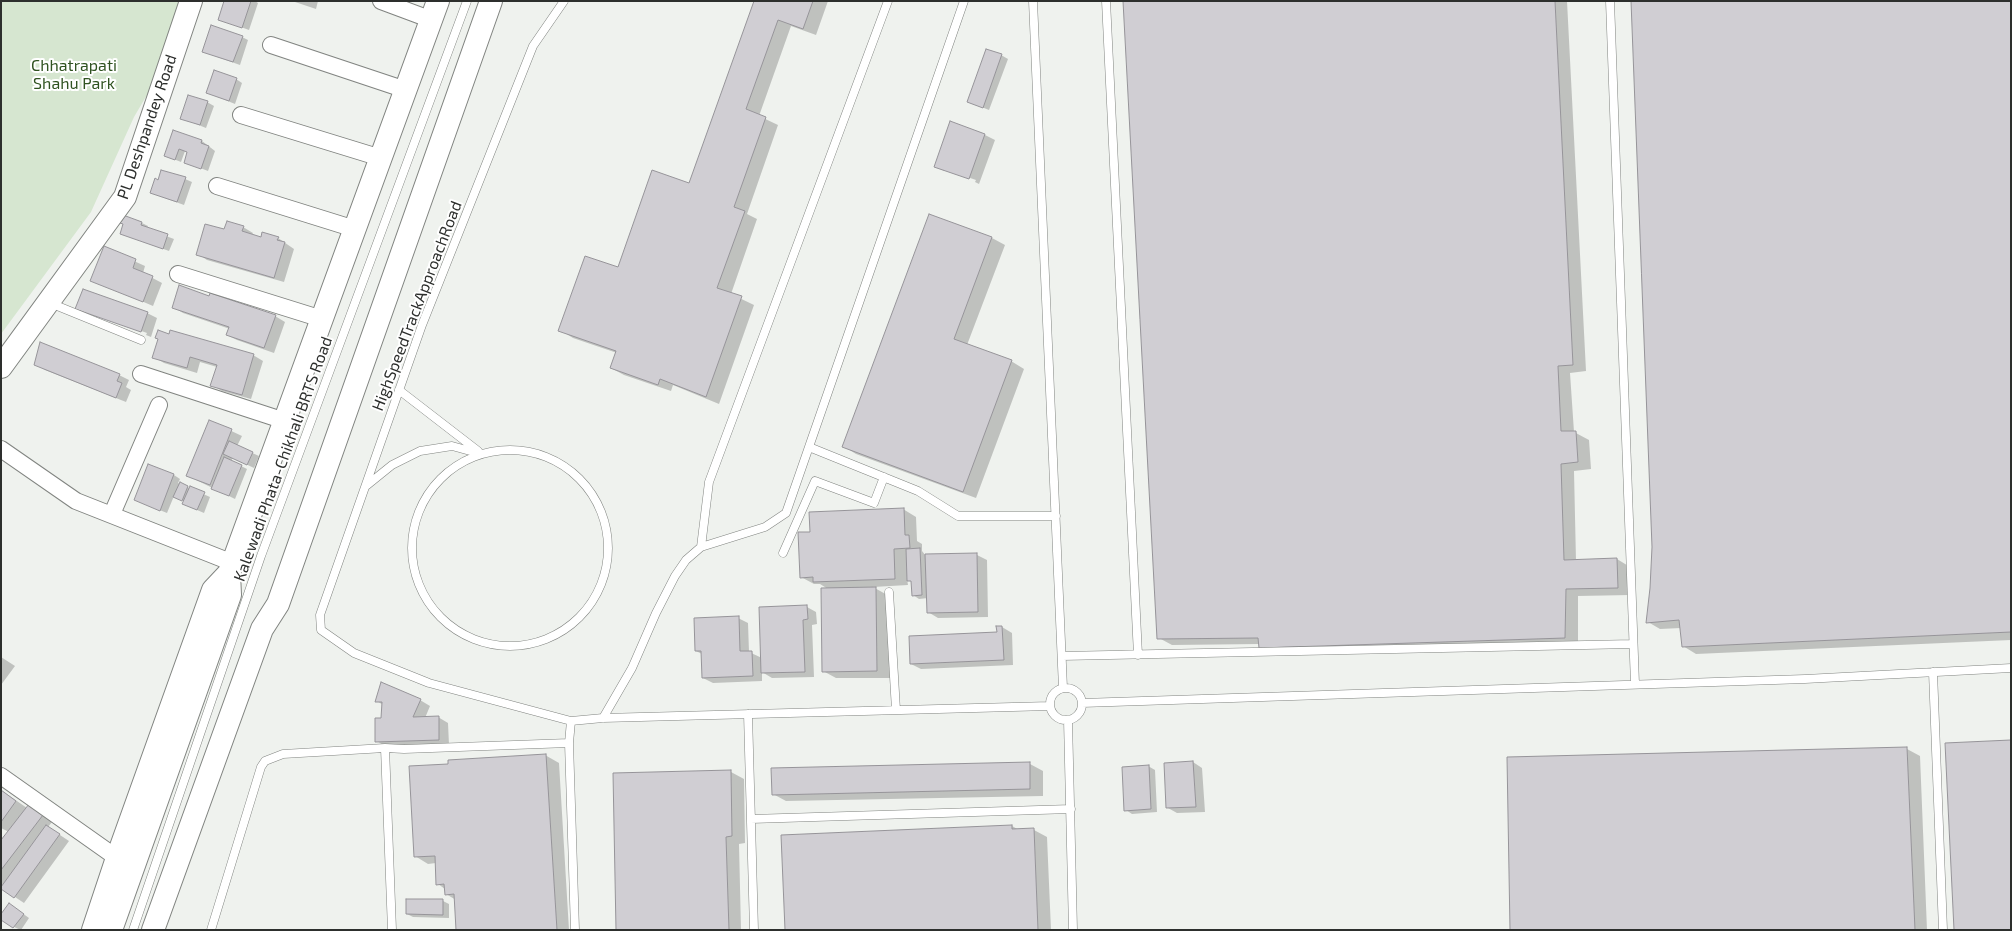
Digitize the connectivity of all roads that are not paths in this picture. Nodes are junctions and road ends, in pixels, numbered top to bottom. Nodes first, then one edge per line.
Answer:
1 (191, 1) edge
2 (381, 1) edge
3 (467, 1) edge
4 (491, 1) edge
5 (564, 1) edge
6 (888, 1) edge
7 (964, 1) edge
8 (1033, 1) edge
9 (1106, 1) edge
10 (1610, 1) edge
11 (435, 10) edge
12 (271, 45) dead end
13 (406, 90) junction
14 (241, 115) dead end
15 (381, 158) junction
16 (217, 186) dead end
17 (355, 229) junction
18 (178, 274) dead end
19 (49, 302) junction
20 (322, 320) junction
21 (141, 340) dead end
22 (1, 367) edge
23 (140, 374) dead end
24 (399, 390) junction
25 (159, 405) dead end
26 (285, 420) junction
27 (809, 447) junction
28 (1, 449) edge
29 (481, 454) junction
30 (884, 477) junction
31 (366, 486) junction
32 (112, 514) junction
33 (1056, 516) junction
34 (701, 546) junction
35 (783, 553) dead end
36 (231, 577) junction
37 (889, 592) dead end
38 (278, 604) junction
39 (1633, 644) junction
40 (1138, 655) junction
41 (1062, 656) junction
42 (2011, 668) edge
43 (1933, 672) junction
44 (1635, 684) junction
45 (1063, 688) junction
46 (1082, 703) junction
47 (1050, 706) junction
48 (896, 710) junction
49 (748, 714) junction
50 (603, 718) junction
51 (1068, 720) junction
52 (571, 721) junction
53 (569, 743) junction
54 (385, 748) junction
55 (1, 776) edge
56 (1071, 809) junction
57 (751, 819) junction
58 (117, 858) junction
59 (94, 930) edge
60 (111, 930) edge
61 (133, 930) edge
62 (153, 930) edge
63 (168, 930) edge
64 (211, 930) edge
65 (392, 930) edge
66 (576, 930) edge
67 (754, 930) edge
68 (1073, 930) edge
69 (1943, 930) edge

1 - 19 main road, PL Deshpandey Road
2 - 11 street
3 - 61 lane, Kalewadi Phata-Chikhali BRTS Road
4 - 38 main road
5 - 24 lane, HighSpeedTrackApproachRoad
6 - 34 lane
7 - 27 lane
8 - 33 lane
9 - 40 lane
10 - 39 lane
11 - 13 main road
12 - 13 street
13 - 15 main road
14 - 15 street
15 - 17 main road
16 - 17 street
17 - 20 main road
18 - 20 street
19 - 21 lane
19 - 22 main road, PL Deshpandey Road
20 - 26 main road
23 - 26 street
24 - 29 lane
24 - 31 lane, HighSpeedTrackApproachRoad
25 - 32 street
26 - 36 main road
27 - 30 lane
27 - 34 lane
28 - 32 street
29 - 29 lane
29 - 31 lane
30 - 33 lane
30 - 35 lane
31 - 52 lane, HighSpeedTrackApproachRoad
32 - 36 street
33 - 41 lane
34 - 50 lane
36 - 58 main road
36 - 60 main road
37 - 48 lane
38 - 62 main road
38 - 63 main road
39 - 40 lane
39 - 44 lane
40 - 41 lane
41 - 45 lane
42 - 43 lane
43 - 44 lane
43 - 69 lane
44 - 46 lane
45 - 46 lane
45 - 47 lane
46 - 51 lane
47 - 48 lane
47 - 51 lane
48 - 49 lane
49 - 50 lane
49 - 57 lane
50 - 52 lane
51 - 56 lane
52 - 53 lane
53 - 54 lane
53 - 66 lane
54 - 64 lane
54 - 65 lane
55 - 58 street
56 - 57 lane
56 - 68 lane
57 - 67 lane
58 - 59 main road

